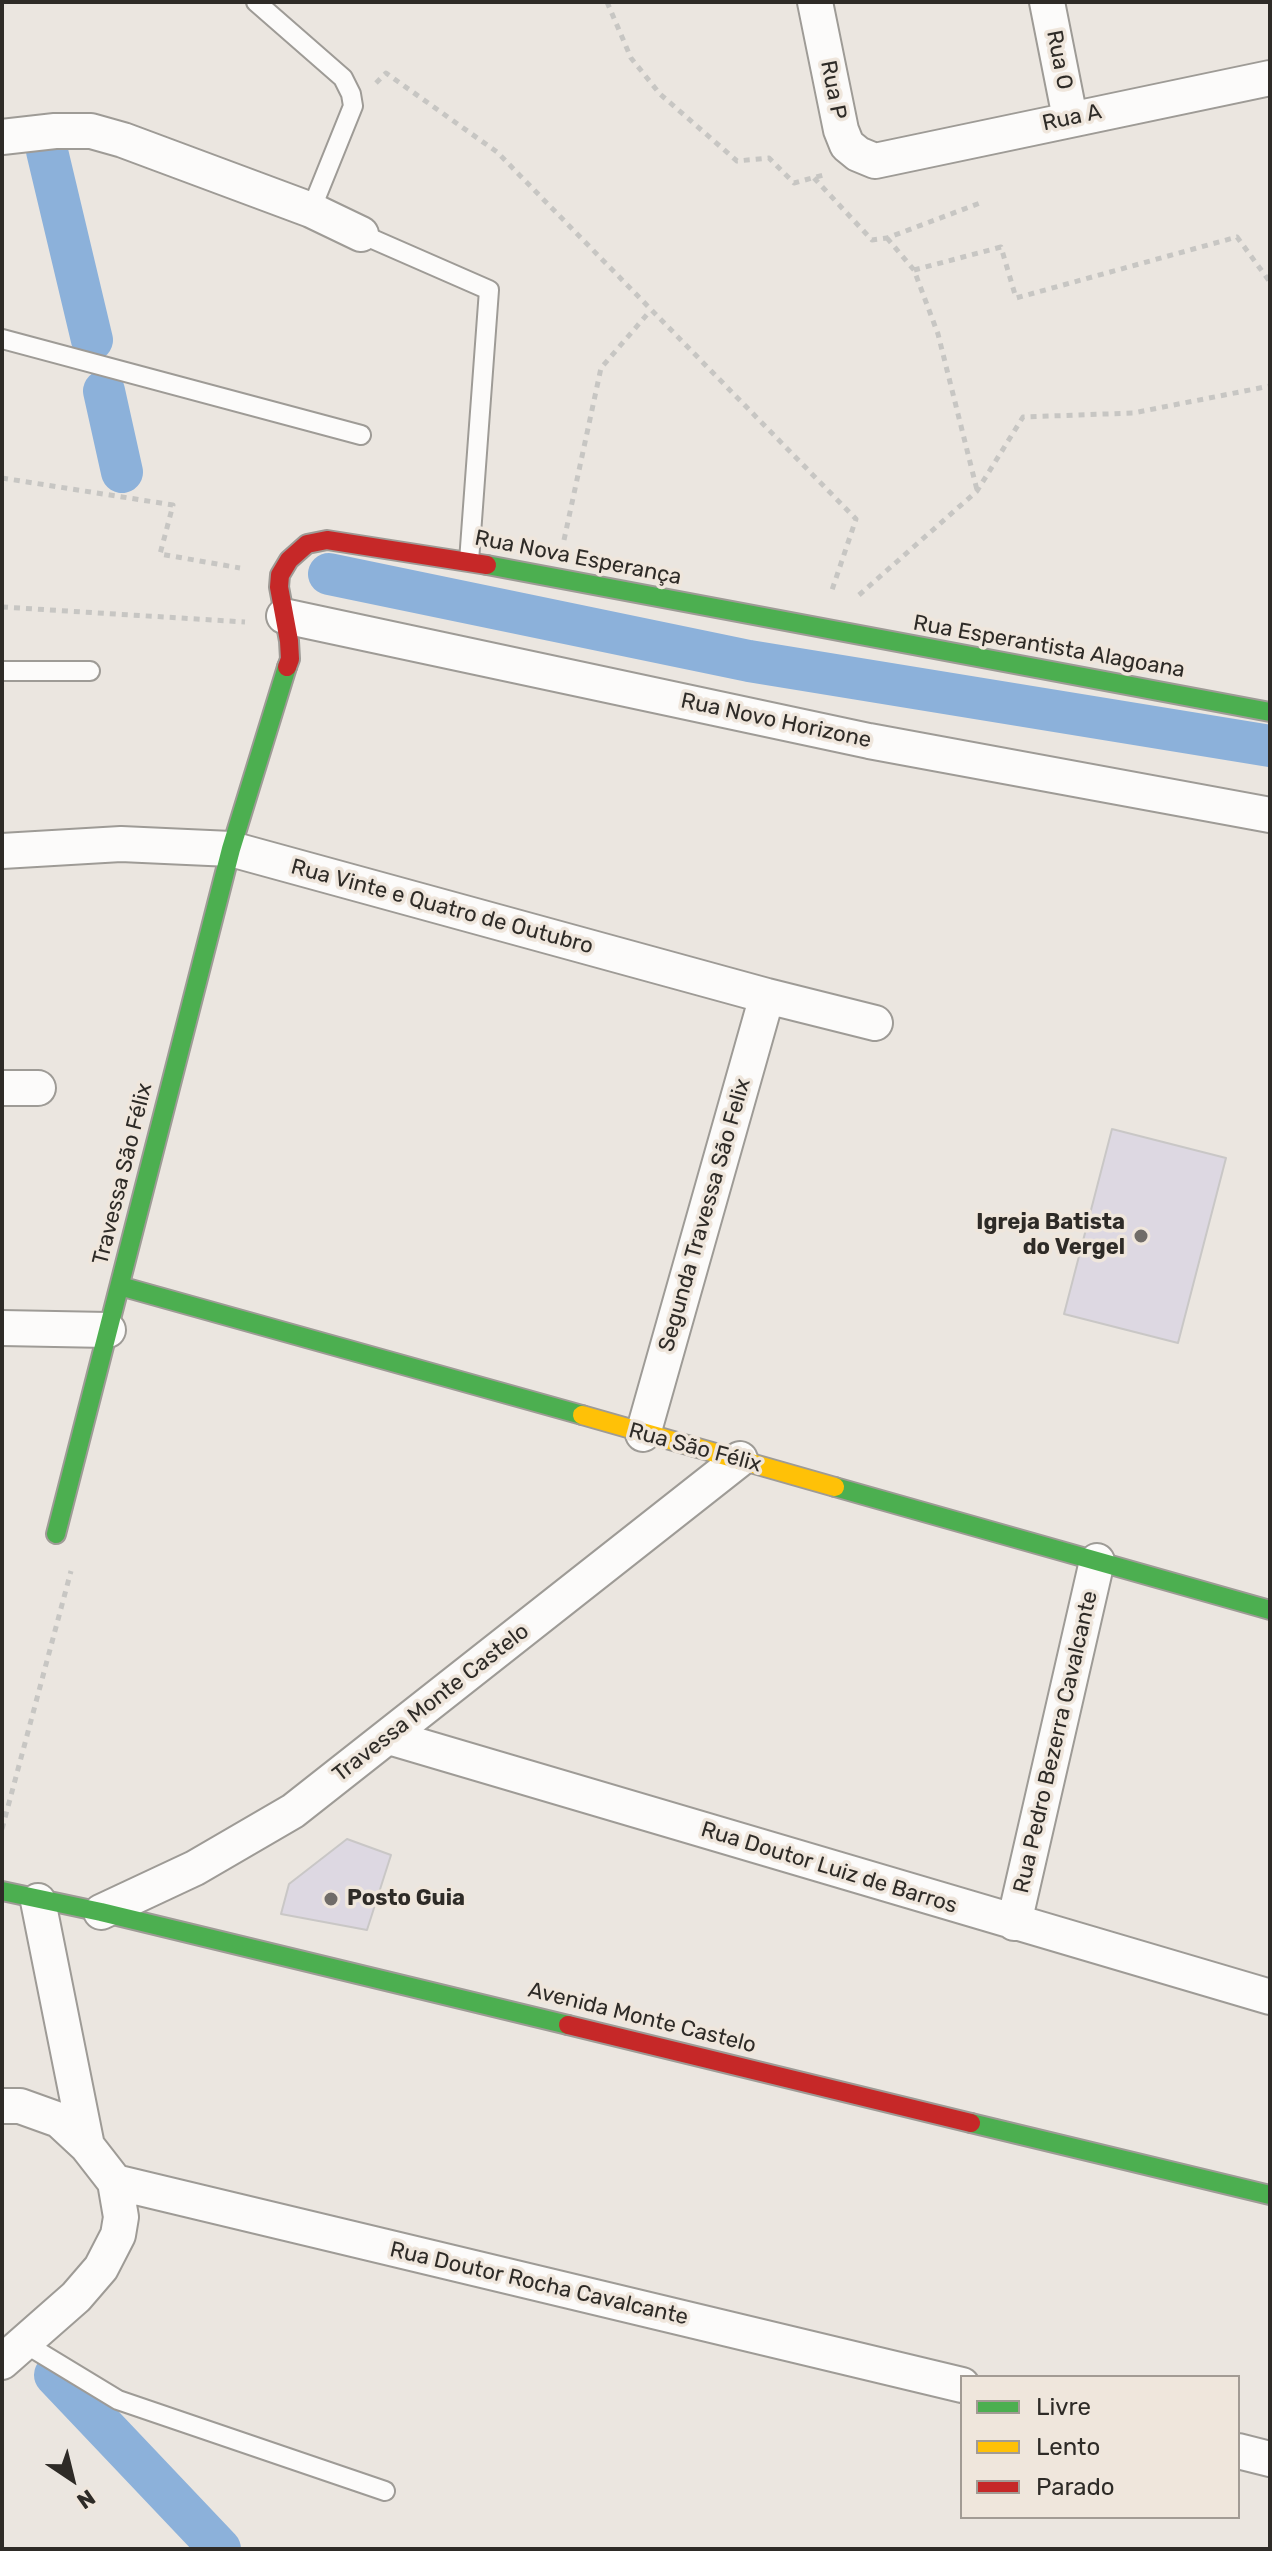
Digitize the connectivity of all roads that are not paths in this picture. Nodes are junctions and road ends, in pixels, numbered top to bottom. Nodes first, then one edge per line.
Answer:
1 (256, 2) edge
2 (815, 2) edge
3 (1047, 2) edge
4 (1270, 78) edge
5 (1070, 118) junction
6 (2, 137) edge
7 (875, 161) joint
8 (311, 210) junction
9 (361, 234) joint
10 (2, 339) edge
11 (361, 435) dead end
12 (469, 561) junction
13 (280, 575) joint
14 (284, 620) junction
15 (819, 629) joint
16 (2, 671) edge
17 (90, 671) dead end
18 (1270, 712) edge
19 (1270, 815) edge
20 (231, 849) junction
21 (2, 851) edge
22 (767, 996) junction
23 (875, 1023) dead end
24 (2, 1088) edge
25 (38, 1088) dead end
26 (120, 1286) junction
27 (2, 1328) edge
28 (108, 1330) junction
29 (643, 1434) junction
30 (740, 1459) junction
31 (56, 1534) road end
32 (1097, 1561) junction
33 (1270, 1610) edge
34 (389, 1737) junction
35 (2, 1891) edge
36 (38, 1901) junction
37 (101, 1912) junction
38 (1014, 1923) junction
39 (1270, 1997) edge
40 (2, 2106) edge
41 (87, 2146) junction
42 (115, 2182) junction
43 (1270, 2195) edge
44 (13, 2352) edge
45 (960, 2385) edge
46 (1240, 2452) edge
47 (1270, 2459) edge
48 (385, 2491) dead end

1 - 8 lane
2 - 7 street, Rua P
3 - 5 street, Rua O
4 - 5 street, Rua A
5 - 7 street, Rua A
6 - 8 street
8 - 9 street
9 - 12 lane
10 - 11 lane
12 - 13 street, Rua Nova Esperança
12 - 15 street, Rua Nova Esperança
13 - 14 street, Travessa São Félix
14 - 19 street, Rua Novo Horizone
14 - 20 street, Travessa São Félix
15 - 18 street, Rua Esperantista Alagoana
16 - 17 lane
20 - 21 street, Rua Vinte e Quatro de Outubro
20 - 22 street, Rua Vinte e Quatro de Outubro
20 - 26 street, Travessa São Félix
22 - 23 street, Rua Vinte e Quatro de Outubro
22 - 29 street, Segunda Travessa São Felix
24 - 25 street
26 - 28 street, Travessa São Félix
26 - 29 street, Rua São Félix
27 - 28 street
28 - 31 street, Travessa São Félix
29 - 30 street, Rua São Félix
30 - 32 street, Rua São Félix
30 - 34 street, Travessa Monte Castelo
32 - 33 street, Rua São Félix
32 - 38 street, Rua Pedro Bezerra Cavalcante
34 - 37 street, Travessa Monte Castelo
34 - 38 street, Rua Doutor Luiz de Barros
35 - 36 street, Avenida Monte Castelo
36 - 37 street, Avenida Monte Castelo
36 - 41 street
37 - 43 street, Avenida Monte Castelo
38 - 39 street, Rua Doutor Luiz de Barros
40 - 41 street
41 - 42 street
42 - 44 street
42 - 45 street, Rua Doutor Rocha Cavalcante
44 - 48 lane
46 - 47 street

